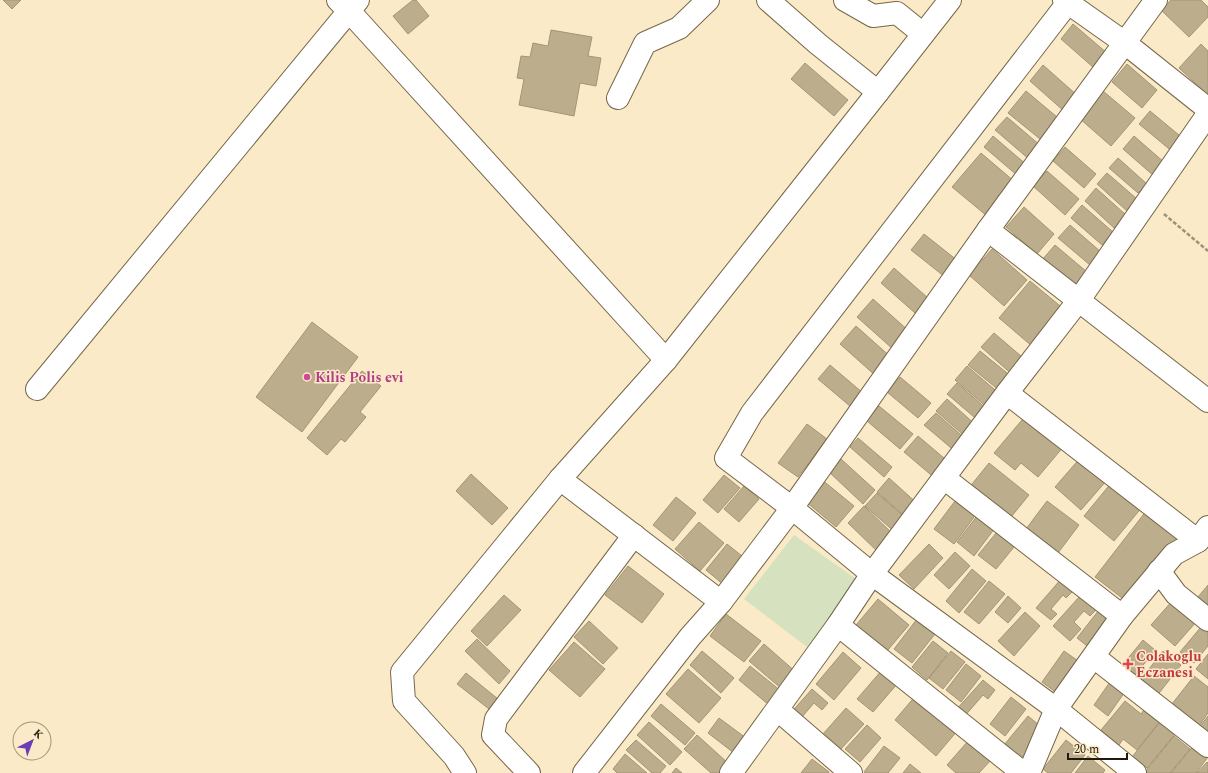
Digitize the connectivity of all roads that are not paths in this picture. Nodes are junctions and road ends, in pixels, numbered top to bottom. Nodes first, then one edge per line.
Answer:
1 (708, 0) edge
2 (768, 0) edge
3 (845, 0) edge
4 (950, 0) edge
5 (1156, 0) edge
6 (1067, 1) edge
7 (348, 4) edge
8 (924, 34) junction
9 (1125, 43) junction
10 (878, 92) junction
11 (618, 98) dead end
12 (1208, 109) edge
13 (1208, 114) edge
14 (988, 230) junction
15 (1079, 300) junction
16 (666, 360) junction
17 (37, 389) dead end
18 (1007, 393) junction
19 (1208, 401) edge
20 (944, 478) junction
21 (560, 479) junction
22 (792, 508) junction
23 (1203, 534) edge
24 (634, 535) junction
25 (1159, 571) junction
26 (872, 574) junction
27 (721, 602) junction
28 (1122, 616) junction
29 (1208, 620) edge
30 (838, 625) junction
31 (1094, 657) junction
32 (1056, 709) junction
33 (778, 710) junction
34 (1208, 746) edge
35 (465, 773) edge
36 (529, 773) edge
37 (584, 773) edge
38 (731, 773) edge
39 (851, 773) edge
40 (1022, 773) edge
41 (1029, 773) edge
42 (1135, 773) edge

1 - 11 street
2 - 10 street
3 - 8 street
4 - 8 street
5 - 9 street
6 - 9 street
6 - 22 street
7 - 16 street
7 - 17 street
8 - 10 street
9 - 12 street
9 - 14 street
10 - 16 street
13 - 15 street
14 - 15 street
14 - 22 street
15 - 18 street
15 - 19 street
16 - 21 street
18 - 20 street
18 - 23 street
20 - 26 street
20 - 28 street
21 - 24 street
21 - 35 street
22 - 26 street
22 - 27 street
23 - 25 street
24 - 27 street
24 - 36 street
25 - 28 street
25 - 29 street
26 - 30 street
26 - 32 street
27 - 37 street
28 - 31 street
30 - 33 street
30 - 40 street
31 - 32 street
31 - 34 street
32 - 41 street
32 - 42 street
33 - 38 street
33 - 39 street

